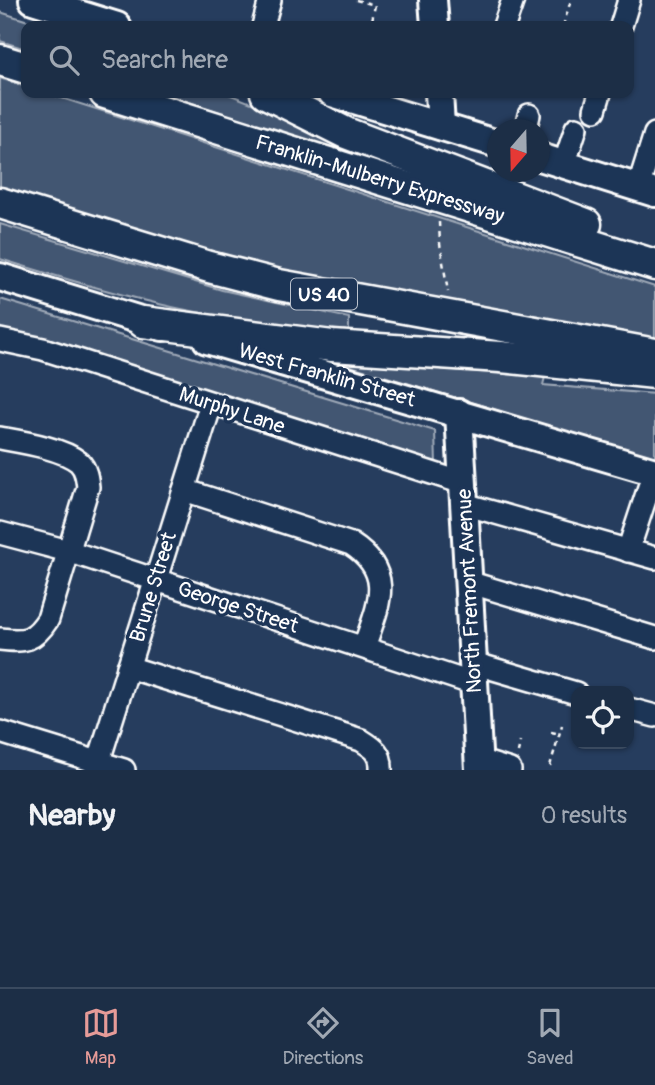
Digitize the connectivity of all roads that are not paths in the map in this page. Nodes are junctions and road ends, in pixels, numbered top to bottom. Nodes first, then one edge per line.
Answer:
1 (33, 0) edge
2 (270, 0) edge
3 (433, 0) edge
4 (513, 0) edge
5 (101, 21) edge
6 (264, 21) edge
7 (435, 21) edge
8 (506, 21) edge
9 (0, 60) edge
10 (21, 66) edge
11 (121, 98) edge
12 (276, 98) edge
13 (348, 98) edge
14 (439, 98) edge
15 (441, 127) junction
16 (576, 128) dead end
17 (655, 134) edge
18 (487, 141) edge
19 (552, 161) edge
20 (646, 190) edge
21 (0, 203) edge
22 (655, 250) edge
23 (655, 265) edge
24 (0, 277) edge
25 (144, 321) junction
26 (0, 340) edge
27 (655, 354) edge
28 (655, 373) edge
29 (211, 404) junction
30 (459, 413) junction
31 (0, 438) edge
32 (654, 472) edge
33 (184, 490) junction
34 (464, 493) junction
35 (0, 533) edge
36 (68, 551) junction
37 (628, 551) junction
38 (655, 558) edge
39 (155, 580) junction
40 (468, 582) junction
41 (655, 638) edge
42 (0, 639) edge
43 (364, 647) junction
44 (128, 667) junction
45 (474, 674) junction
46 (571, 692) edge
47 (634, 710) edge
48 (655, 716) edge
49 (2, 738) edge
50 (514, 763) edge
51 (479, 765) edge
52 (97, 766) edge
53 (124, 770) edge
54 (381, 770) edge

1 - 5 main road
2 - 6 street
3 - 7 main road
4 - 8 street
9 - 10 highway
11 - 23 highway, Franklin-Mulberry Expressway
12 - 22 highway
13 - 15 main road
14 - 15 main road
15 - 18 main road
16 - 19 street
17 - 20 street
19 - 20 main road
21 - 27 highway, US 40
24 - 25 main road, West Franklin Street
25 - 28 highway
25 - 30 main road, West Franklin Street
26 - 29 street, Murphy Lane
29 - 33 street, Brune Street
29 - 34 street, Murphy Lane
30 - 32 main road, West Franklin Street
30 - 34 main road, North Fremont Avenue
31 - 36 street
32 - 37 street
33 - 39 street, Brune Street
33 - 43 street
34 - 37 street, Murphy Lane
34 - 40 main road, North Fremont Avenue
35 - 36 street, George Street
36 - 39 street, George Street
36 - 42 street
37 - 38 street, Murphy Lane
39 - 43 street, George Street
39 - 44 street, Brune Street
40 - 41 street
40 - 45 main road, North Fremont Avenue
43 - 45 street, George Street
44 - 52 street, Brune Street
44 - 54 street
45 - 46 street, George Street
45 - 51 main road, North Fremont Avenue
47 - 48 street
49 - 52 street
50 - 51 street
52 - 53 street

